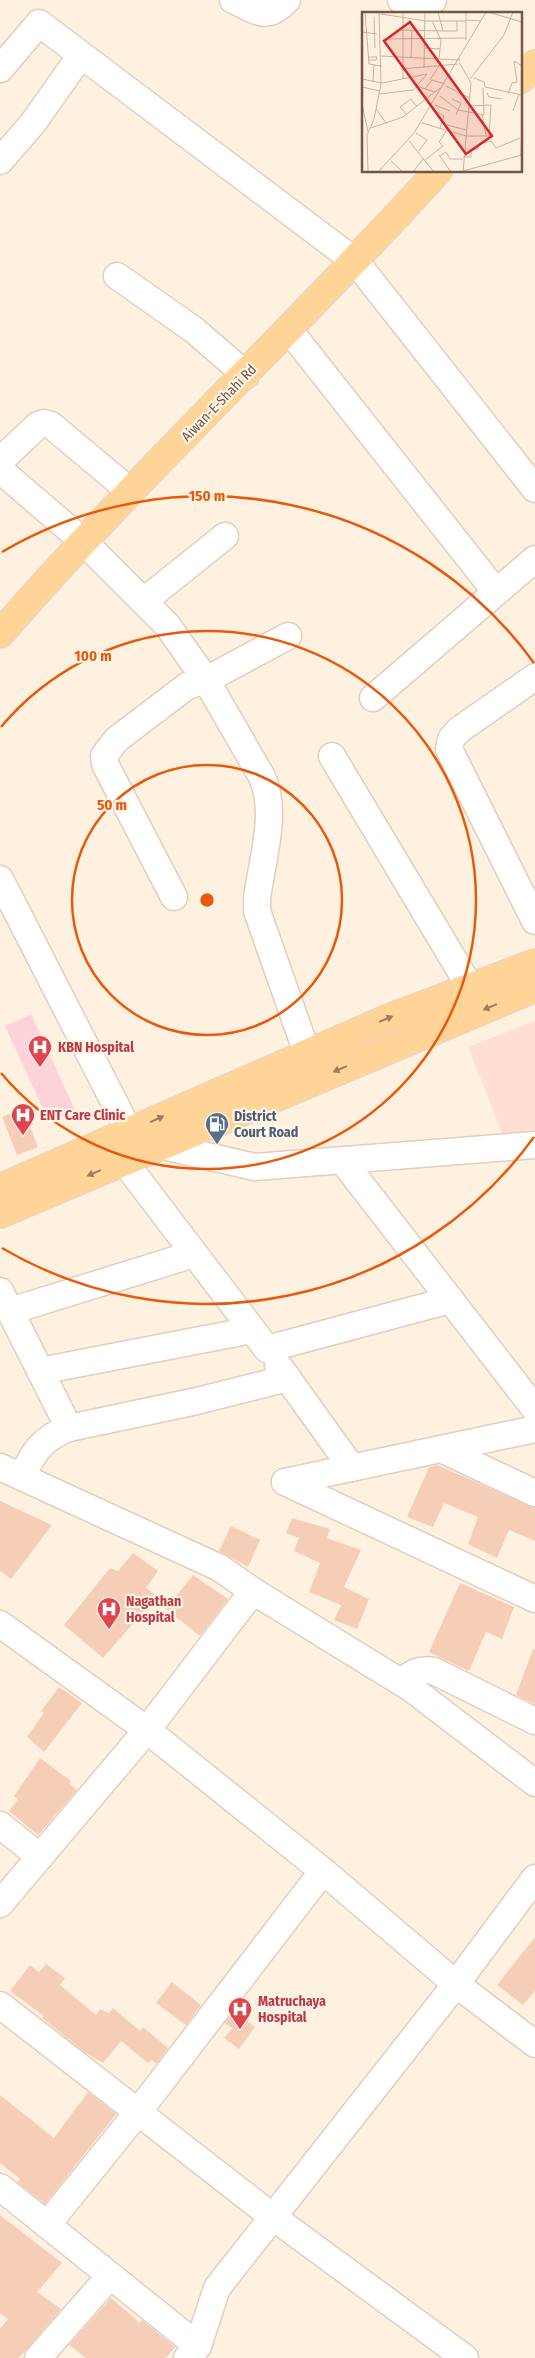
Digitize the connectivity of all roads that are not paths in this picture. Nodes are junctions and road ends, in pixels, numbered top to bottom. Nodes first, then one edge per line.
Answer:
1 (232, 0) edge
2 (287, 0) edge
3 (401, 0) edge
4 (433, 0) edge
5 (81, 55) junction
6 (535, 64) edge
7 (0, 69) edge
8 (522, 78) edge
9 (0, 161) edge
10 (437, 172) edge
11 (356, 262) junction
12 (117, 276) dead end
13 (289, 330) junction
14 (246, 375) junction
15 (0, 461) edge
16 (0, 470) edge
17 (535, 489) edge
18 (132, 492) junction
19 (225, 536) dead end
20 (83, 541) junction
21 (535, 559) edge
22 (496, 592) junction
23 (144, 601) junction
24 (4, 622) edge
25 (288, 636) dead end
26 (535, 677) edge
27 (206, 680) junction
28 (373, 698) dead end
29 (332, 756) dead end
30 (0, 878) edge
31 (174, 897) dead end
32 (535, 921) edge
33 (535, 963) edge
34 (470, 987) junction
35 (535, 988) edge
36 (307, 1053) junction
37 (129, 1131) junction
38 (159, 1145) junction
39 (535, 1145) edge
40 (123, 1160) junction
41 (342, 1160) junction
42 (0, 1188) edge
43 (0, 1214) edge
44 (194, 1254) junction
45 (450, 1300) junction
46 (5, 1301) edge
47 (259, 1340) junction
48 (40, 1371) junction
49 (288, 1378) junction
50 (535, 1409) edge
51 (69, 1428) junction
52 (535, 1429) edge
53 (441, 1449) junction
54 (352, 1468) junction
55 (11, 1472) edge
56 (535, 1493) edge
57 (253, 1591) junction
58 (535, 1599) edge
59 (0, 1624) edge
60 (401, 1682) junction
61 (535, 1721) edge
62 (147, 1730) junction
63 (535, 1783) edge
64 (0, 1825) edge
65 (40, 1857) junction
66 (323, 1871) junction
67 (535, 1878) edge
68 (0, 1904) edge
69 (456, 1984) junction
70 (0, 2005) edge
71 (535, 2044) edge
72 (138, 2112) junction
73 (1, 2189) edge
74 (273, 2217) junction
75 (47, 2225) junction
76 (110, 2276) junction
77 (192, 2352) edge
78 (38, 2358) edge
79 (465, 2358) edge

1 - 2 street
3 - 4 street
5 - 7 street
5 - 9 street
5 - 11 street
6 - 8 main road
10 - 11 main road, Aiwan-E-Shahi Rd
11 - 13 main road, Aiwan-E-Shahi Rd
11 - 17 street
12 - 14 street
13 - 14 main road, Aiwan-E-Shahi Rd
13 - 22 street
14 - 18 main road, Aiwan-E-Shahi Rd
15 - 18 street
16 - 20 street
18 - 20 main road, Aiwan-E-Shahi Rd
19 - 23 street
20 - 23 street
20 - 24 main road, Aiwan-E-Shahi Rd
21 - 22 street
22 - 28 street
23 - 27 street
25 - 27 street
26 - 32 street
27 - 31 street
27 - 36 street
29 - 34 street
30 - 37 street
33 - 34 main road
36 -> 34 main road
35 -> 38 main road
37 -> 36 main road
37 - 42 main road
38 - 40 main road
38 - 41 street
39 - 41 street
40 -> 43 main road
40 - 44 street
41 - 45 street
44 - 46 street
44 - 47 street
45 - 47 street
45 - 50 street
46 - 48 street
47 - 48 street
47 - 49 street
48 - 51 street
49 - 51 street
49 - 54 street
51 - 55 street
52 - 53 street
53 - 54 street
53 - 56 street
54 - 58 street
55 - 57 street
57 - 60 street
57 - 62 street
59 - 62 street
60 - 61 street
60 - 63 street
62 - 65 street
62 - 66 street
64 - 65 street
65 - 68 street
66 - 69 street
66 - 72 street
67 - 69 street
69 - 71 street
69 - 74 street
70 - 72 street
72 - 74 street
72 - 75 street
73 - 75 street
74 - 77 street
74 - 79 street
75 - 76 street
76 - 77 street
76 - 78 street

